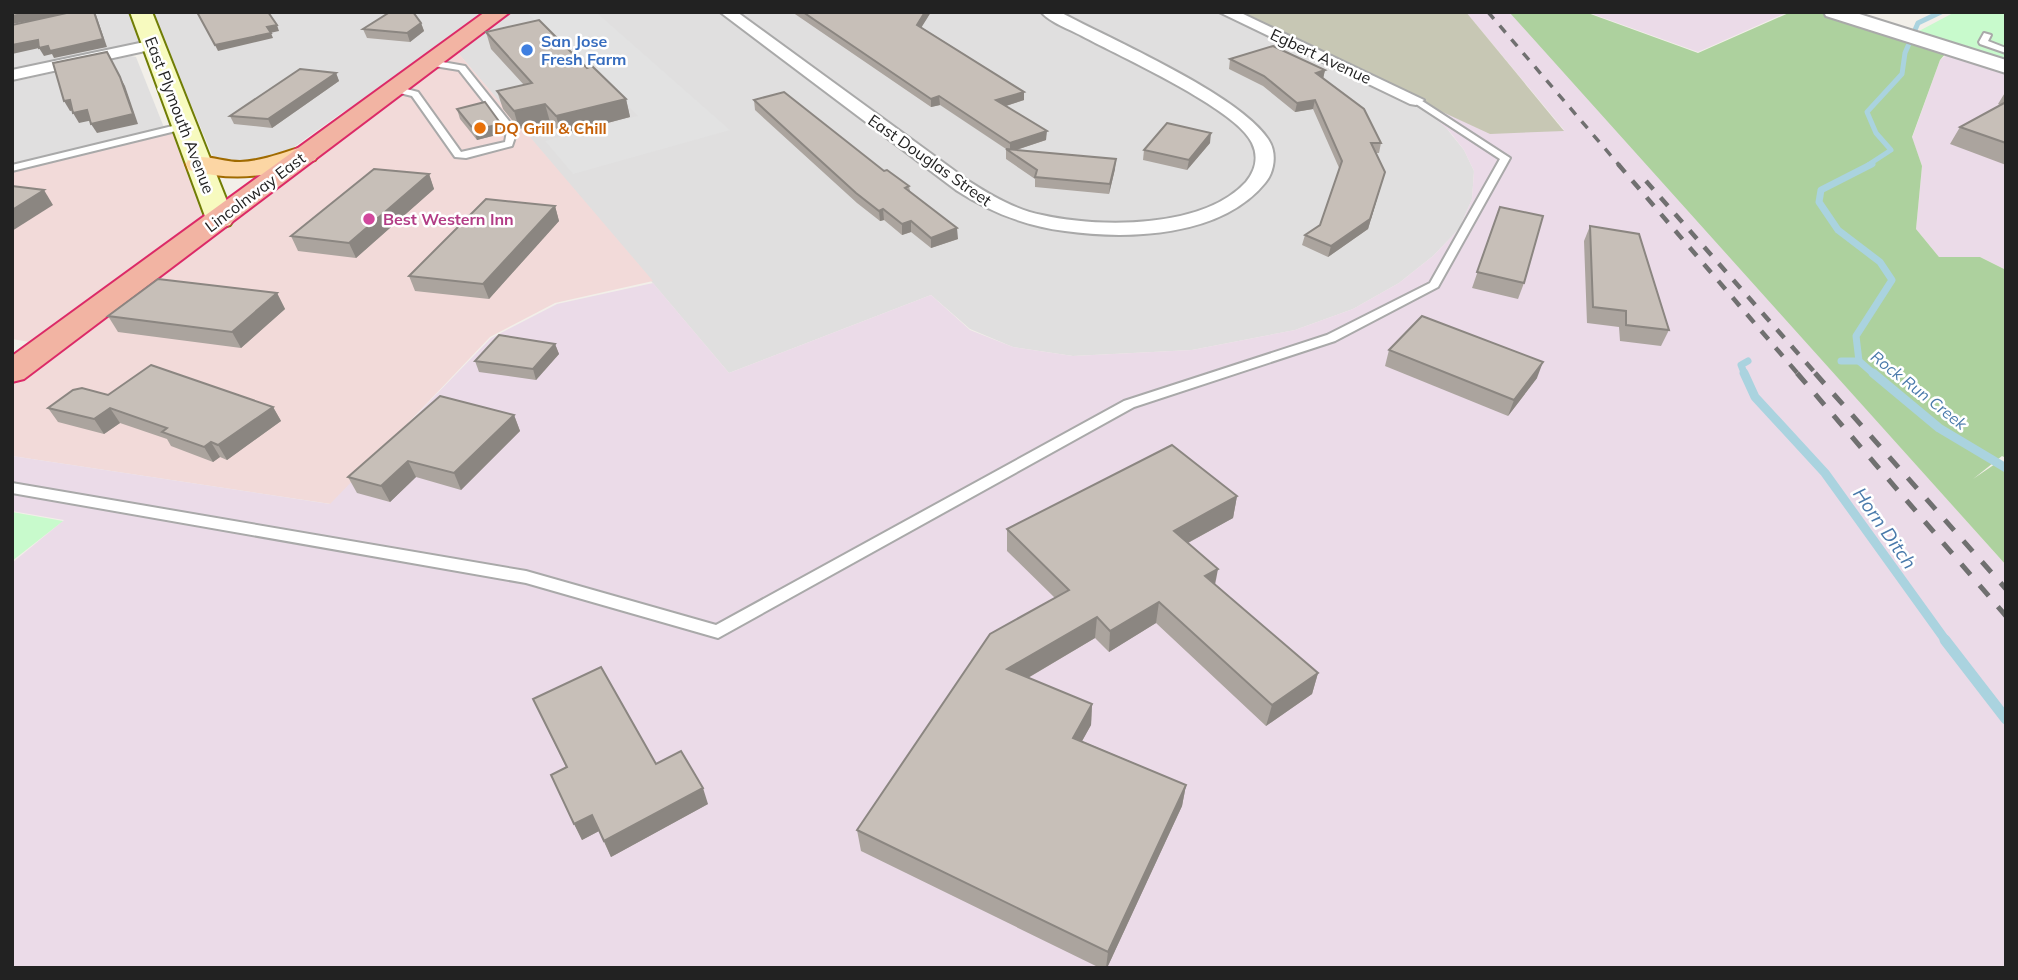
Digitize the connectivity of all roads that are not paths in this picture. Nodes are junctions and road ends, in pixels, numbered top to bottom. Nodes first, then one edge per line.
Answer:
1 (141, 12) edge
2 (499, 12) edge
3 (727, 12) edge
4 (1048, 12) edge
5 (1226, 12) edge
6 (1833, 12) edge
7 (1987, 34) dead end
8 (154, 45) junction
9 (2006, 51) edge
10 (430, 63) junction
11 (2006, 67) edge
12 (12, 75) edge
13 (395, 89) junction
14 (1416, 100) joint
15 (1217, 102) joint
16 (185, 126) junction
17 (306, 154) junction
18 (199, 164) junction
19 (12, 168) edge
20 (220, 219) junction
21 (12, 372) edge
22 (12, 488) edge

1 - 8 main road, East Plymouth Avenue
2 - 10 highway, Lincolnway East
3 - 15 street, East Douglas Street
4 - 15 street
5 - 14 street, Egbert Avenue
6 - 11 street
7 - 9 lane
8 - 12 street
8 - 16 main road, East Plymouth Avenue
10 - 13 highway, Lincolnway East
10 - 13 lane
13 - 17 highway, Lincolnway East
14 - 22 lane
16 - 18 main road, East Plymouth Avenue
16 - 19 lane
17 - 18 main road
17 - 20 highway, Lincolnway East
18 - 20 main road, East Plymouth Avenue
20 - 21 highway, Lincolnway East

